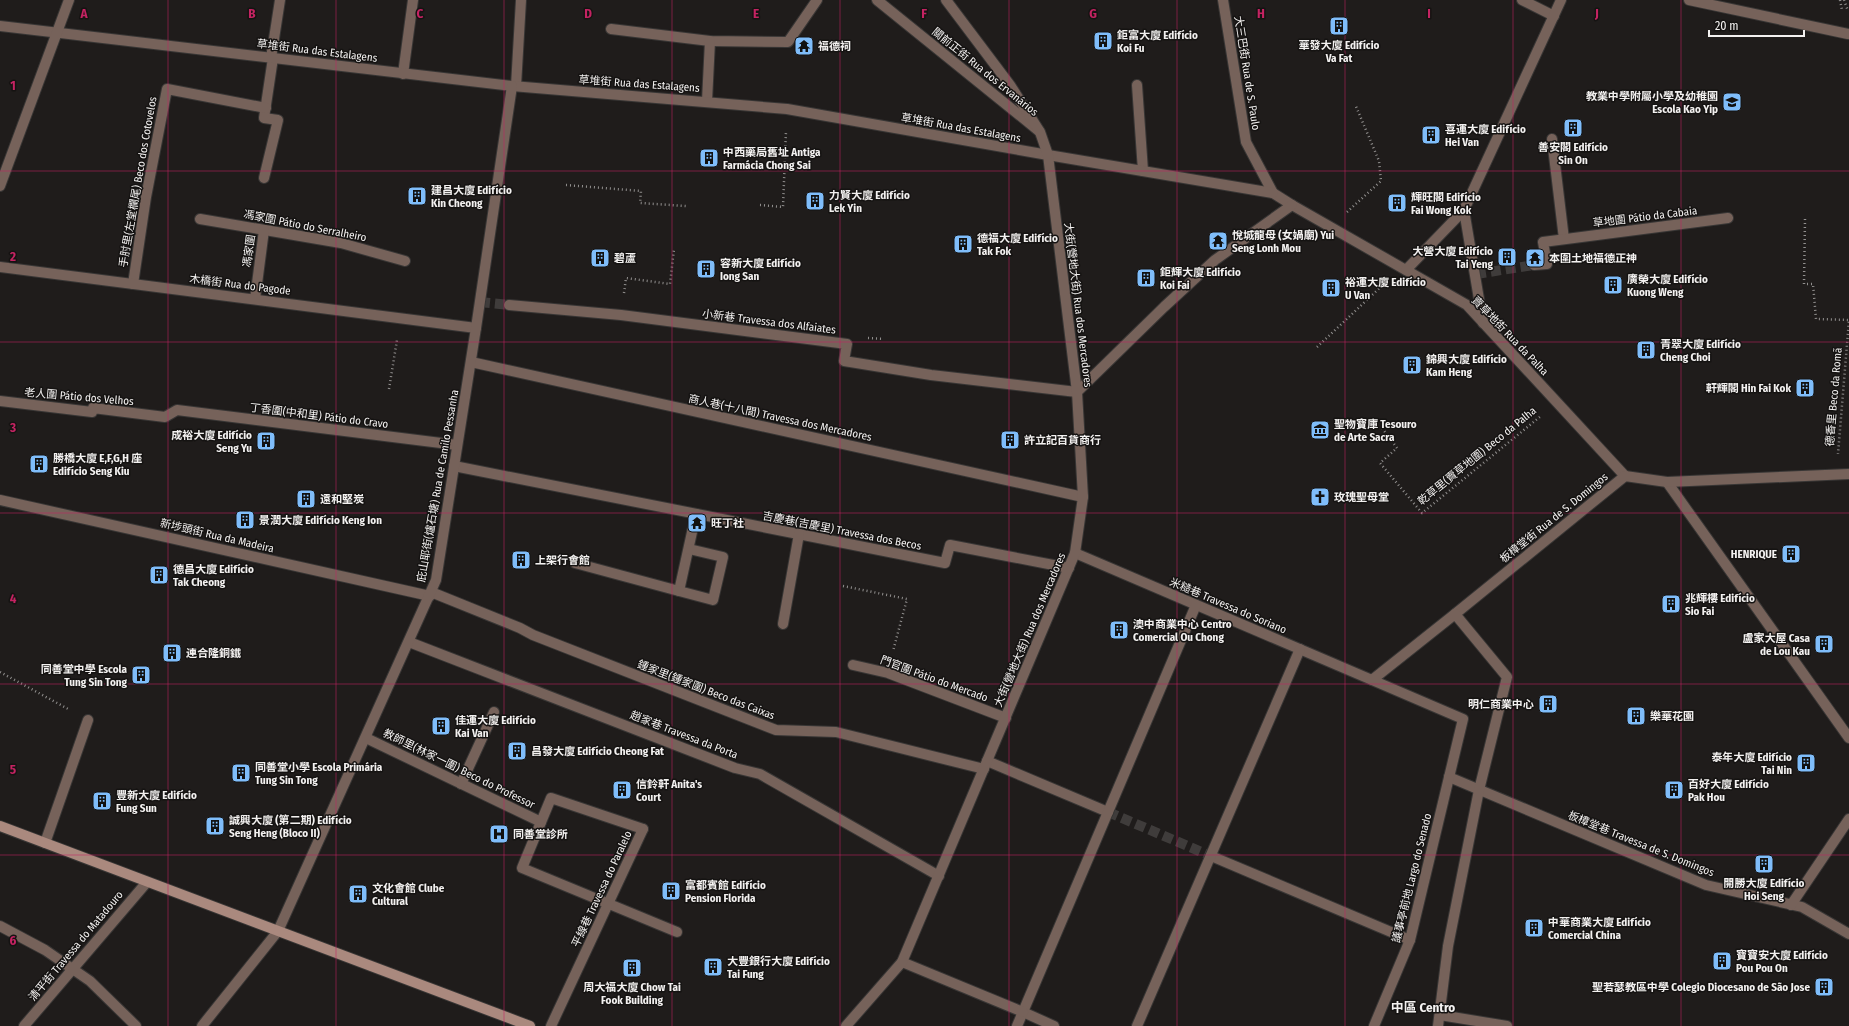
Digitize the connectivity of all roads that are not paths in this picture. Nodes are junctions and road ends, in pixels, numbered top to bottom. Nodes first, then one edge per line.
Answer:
1 (69, 0) edge
2 (280, 0) edge
3 (413, 0) edge
4 (521, 0) edge
5 (817, 0) edge
6 (877, 0) edge
7 (946, 0) edge
8 (1224, 0) edge
9 (1522, 0) edge
10 (1561, 0) edge
11 (1689, 0) edge
12 (1554, 16) junction
13 (0, 26) edge
14 (611, 29) dead end
15 (56, 32) junction
16 (1848, 34) dead end
17 (710, 41) junction
18 (272, 58) junction
19 (403, 74) junction
20 (1137, 85) dead end
21 (514, 86) junction
22 (706, 101) junction
23 (266, 108) junction
24 (1040, 132) junction
25 (1552, 139) dead end
26 (1048, 155) junction
27 (1142, 171) junction
28 (264, 178) dead end
29 (0, 186) edge
30 (1273, 193) junction
31 (1292, 205) junction
32 (1464, 210) junction
33 (1728, 218) dead end
34 (200, 219) dead end
35 (264, 230) junction
36 (1564, 239) junction
37 (405, 261) dead end
38 (1534, 265) tunnel mouth
39 (0, 267) edge
40 (1404, 269) junction
41 (133, 284) junction
42 (255, 299) junction
43 (509, 304) tunnel mouth
44 (1483, 323) junction
45 (476, 328) junction
46 (471, 362) junction
47 (1077, 392) junction
48 (0, 401) edge
49 (177, 410) joint
50 (457, 445) junction
51 (454, 466) junction
52 (1849, 474) edge
53 (1625, 476) junction
54 (1667, 482) junction
55 (1083, 496) junction
56 (0, 500) edge
57 (696, 514) junction
58 (798, 534) junction
59 (689, 549) junction
60 (1075, 553) junction
61 (575, 564) dead end
62 (1069, 568) junction
63 (680, 591) junction
64 (430, 594) junction
65 (1196, 605) junction
66 (1455, 614) junction
67 (783, 624) dead end
68 (409, 642) junction
69 (1300, 649) junction
70 (853, 665) dead end
71 (1372, 680) junction
72 (494, 712) dead end
73 (1006, 718) junction
74 (88, 720) road end
75 (366, 738) junction
76 (1849, 738) edge
77 (986, 765) junction
78 (1449, 778) junction
79 (461, 784) junction
80 (1479, 790) junction
81 (551, 798) joint
82 (1108, 812) junction
83 (1849, 819) edge
84 (541, 822) junction
85 (0, 826) edge
86 (45, 843) junction
87 (1211, 856) junction
88 (939, 876) junction
89 (147, 882) junction
90 (608, 903) junction
91 (1791, 905) junction
92 (0, 926) edge
93 (278, 931) junction
94 (678, 932) dead end
95 (1849, 934) edge
96 (1410, 940) junction
97 (902, 962) junction
98 (73, 969) junction
99 (1023, 1012) junction
100 (1440, 1015) junction
101 (24, 1026) edge
102 (136, 1026) edge
103 (202, 1026) edge
104 (530, 1026) edge
105 (551, 1026) edge
106 (846, 1026) edge
107 (1017, 1026) edge
108 (1054, 1026) edge
109 (1138, 1026) edge
110 (1374, 1026) edge
111 (1438, 1026) edge
112 (1507, 1026) edge

1 - 15 street
2 - 18 street
3 - 19 street
4 - 21 street, 庇山耶街(爐石塘) Rua de Camilo Pessanha
5 - 17 street
6 - 24 street, 關前正街 Rua dos Ervanários
7 - 24 street, 大街(營地大街) Rua dos Mercadores
8 - 30 street, 大三巴街 Rua de S. Paulo
9 - 12 street
10 - 12 street
11 - 16 street
12 - 32 street
13 - 15 street, 草堆街 Rua das Estalagens
14 - 17 street
15 - 18 street, 草堆街 Rua das Estalagens
15 - 29 street
17 - 22 street
18 - 19 street, 草堆街 Rua das Estalagens
18 - 23 street
19 - 21 street, 草堆街 Rua das Estalagens
20 - 27 street
21 - 22 street, 草堆街 Rua das Estalagens
21 - 45 street, 庇山耶街(爐石塘) Rua de Camilo Pessanha
22 - 26 street, 草堆街 Rua das Estalagens
23 - 28 street
23 - 41 street, 手肘里(左堂欄尾) Beco dos Cotovelos
24 - 26 street, 大街(營地大街) Rua dos Mercadores
25 - 36 street
26 - 27 street, 草堆街 Rua das Estalagens
26 - 47 street, 大街(營地大街) Rua dos Mercadores
27 - 30 street, 草堆街 Rua das Estalagens
30 - 31 street, 大三巴街 Rua de S. Paulo
31 - 40 street, 賣草地街 Rua da Palha
31 - 47 street
32 - 40 street
32 - 44 street
33 - 36 street, 草地圍 Pátio da Cabaia
34 - 35 street, 馮家圍 Pátio do Serralheiro
35 - 37 street, 馮家圍 Pátio do Serralheiro
35 - 42 street, 馮家圍
36 - 38 street, 草地圍 Pátio da Cabaia
39 - 41 street, 木橋街 Rua do Pagode
40 - 44 street, 賣草地街 Rua da Palha
41 - 42 street, 木橋街 Rua do Pagode
42 - 45 street, 木橋街 Rua do Pagode
43 - 47 street, 小新巷 Travessa dos Alfaiates
44 - 53 street, 賣草地街 Rua da Palha
45 - 46 street, 庇山耶街(爐石塘) Rua de Camilo Pessanha
46 - 50 street, 庇山耶街(爐石塘) Rua de Camilo Pessanha
46 - 55 street, 商人巷(十八間) Travessa dos Mercadores
47 - 55 street, 大街(營地大街) Rua dos Mercadores
48 - 49 street, 老人圍 Pátio dos Velhos
49 - 50 street, 丁香圍(中和里) Pátio do Cravo
50 - 51 street, 庇山耶街(爐石塘) Rua de Camilo Pessanha
51 - 57 street, 吉慶巷(吉慶里) Travessa dos Becos
51 - 64 street, 庇山耶街(爐石塘) Rua de Camilo Pessanha
52 - 54 street, 板樟堂街 Rua de S. Domingos
53 - 54 street, 板樟堂街 Rua de S. Domingos
53 - 66 street, 板樟堂街 Rua de S. Domingos
54 - 76 street
55 - 60 street, 大街(營地大街) Rua dos Mercadores
56 - 64 street, 新埗頭街 Rua da Madeira
57 - 58 street, 吉慶巷(吉慶里) Travessa dos Becos
57 - 59 street
58 - 62 street, 吉慶巷(吉慶里) Travessa dos Becos
58 - 67 street
59 - 63 street
59 - 63 street
60 - 62 street, 大街(營地大街) Rua dos Mercadores
60 - 65 street, 米糙巷 Travessa do Soriano
61 - 63 street
62 - 73 street, 大街(營地大街) Rua dos Mercadores
64 - 68 street, 庇山耶街(爐石塘) Rua de Camilo Pessanha
64 - 77 street, 鍾家里(鍾家圍) Beco das Caixas
65 - 69 street, 米糙巷 Travessa do Soriano
65 - 82 street
66 - 71 street, 板樟堂街 Rua de S. Domingos
66 - 80 street
68 - 75 street, 庇山耶街(爐石塘) Rua de Camilo Pessanha
68 - 88 street, 趙家巷 Travessa da Porta
69 - 71 street, 米糙巷 Travessa do Soriano
69 - 87 street
70 - 73 street, 門官圍 Pátio do Mercado
71 - 78 street, 議事亭前地 Largo do Senado
72 - 79 street
73 - 77 street, 大街(營地大街) Rua dos Mercadores
74 - 86 street
75 - 79 street, 教師里(林家一圍) Beco do Professor
75 - 93 street, 庇山耶街(爐石塘) Rua de Camilo Pessanha
77 - 82 street, 鍾家里(鍾家圍) Beco das Caixas
77 - 88 street, 大街(營地大街) Rua dos Mercadores
78 - 80 street, 板樟堂巷 Travessa de S. Domingos
78 - 96 street, 議事亭前地 Largo do Senado
79 - 84 street, 教師里(林家一圍) Beco do Professor
80 - 91 street, 板樟堂巷 Travessa de S. Domingos
80 - 100 street
81 - 84 street, 教師里(林家一圍) Beco do Professor
81 - 90 street, 平線巷 Travessa do Paralelo
82 - 99 street
83 - 91 street
84 - 90 street, 教師里(林家一圍) Beco do Professor
85 - 86 main road
86 - 89 main road
87 - 96 street
87 - 109 street
88 - 97 street, 大街(營地大街) Rua dos Mercadores
89 - 93 main road
89 - 98 street, 清平街 Travessa do Matadouro
90 - 94 street
90 - 105 street, 平線巷 Travessa do Paralelo
91 - 95 street, 板樟堂巷 Travessa de S. Domingos
92 - 98 street
93 - 103 street, 庇山耶街(爐石塘) Rua de Camilo Pessanha
93 - 104 main road
96 - 110 street, 議事亭前地 Largo do Senado
97 - 99 street
97 - 106 street, 大街(營地大街) Rua dos Mercadores
98 - 101 street, 清平街 Travessa do Matadouro
98 - 102 street
99 - 107 street
99 - 108 street
100 - 111 street
100 - 112 street

